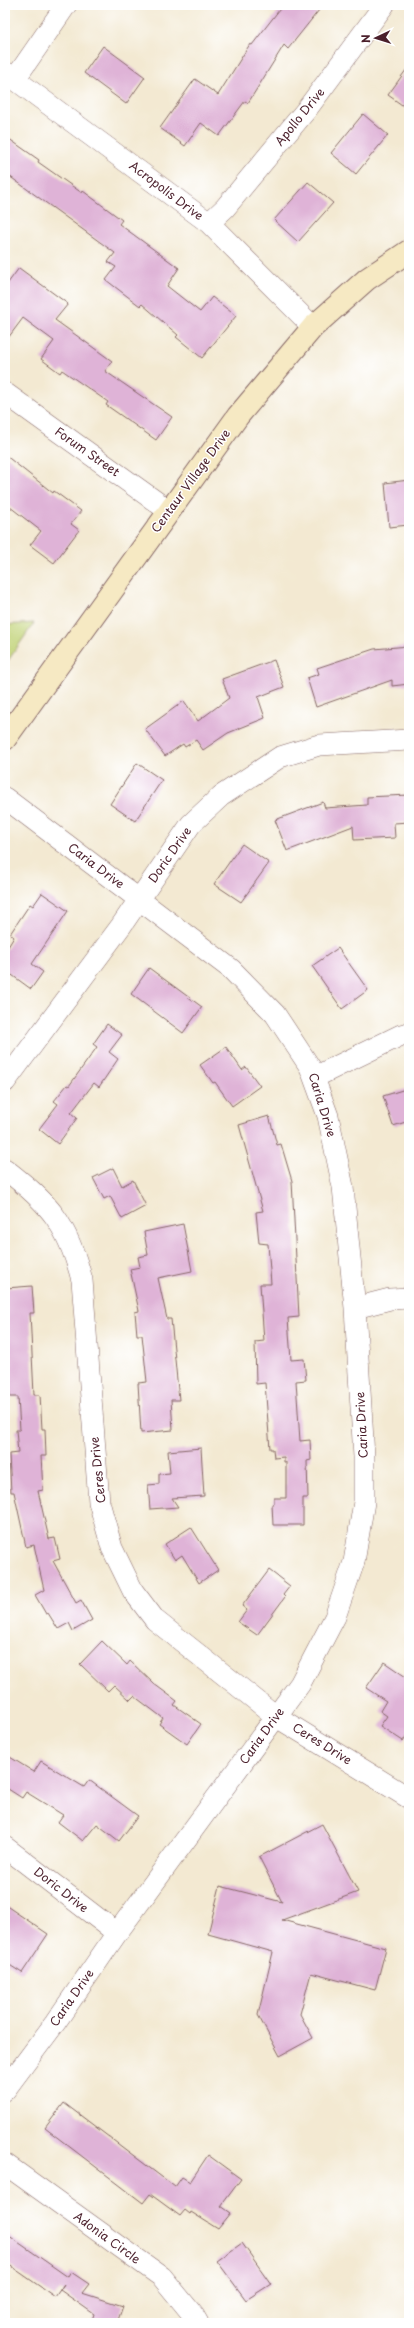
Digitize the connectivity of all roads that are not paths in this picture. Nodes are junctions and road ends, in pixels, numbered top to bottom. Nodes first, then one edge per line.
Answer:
1 (66, 5) edge
2 (384, 5) edge
3 (10, 76) edge
4 (209, 223) junction
5 (409, 252) edge
6 (313, 327) junction
7 (5, 393) edge
8 (169, 511) junction
9 (5, 739) edge
10 (409, 740) edge
11 (5, 798) edge
12 (139, 898) junction
13 (409, 1033) edge
14 (315, 1077) junction
15 (5, 1082) edge
16 (5, 1168) edge
17 (409, 1298) edge
18 (355, 1308) junction
19 (277, 1717) junction
20 (409, 1798) edge
21 (5, 1847) edge
22 (117, 1932) junction
23 (5, 2090) edge
24 (5, 2164) edge
25 (198, 2323) edge

1 - 3 street
2 - 4 street, Apollo Drive
3 - 4 street, Acropolis Drive
4 - 6 street, Acropolis Drive
5 - 6 street, Centaur Village Drive
6 - 8 street, Centaur Village Drive
7 - 8 street, Forum Street
8 - 9 street, Centaur Village Drive
10 - 12 street, Doric Drive
11 - 12 street, Caria Drive
12 - 14 street, Caria Drive
12 - 15 street, Doric Drive
13 - 14 street
14 - 18 street, Caria Drive
16 - 19 street, Ceres Drive
17 - 18 street
18 - 19 street, Caria Drive
19 - 20 street, Ceres Drive
19 - 22 street, Caria Drive
21 - 22 street, Doric Drive
22 - 23 street, Caria Drive
24 - 25 street, Adonia Circle

